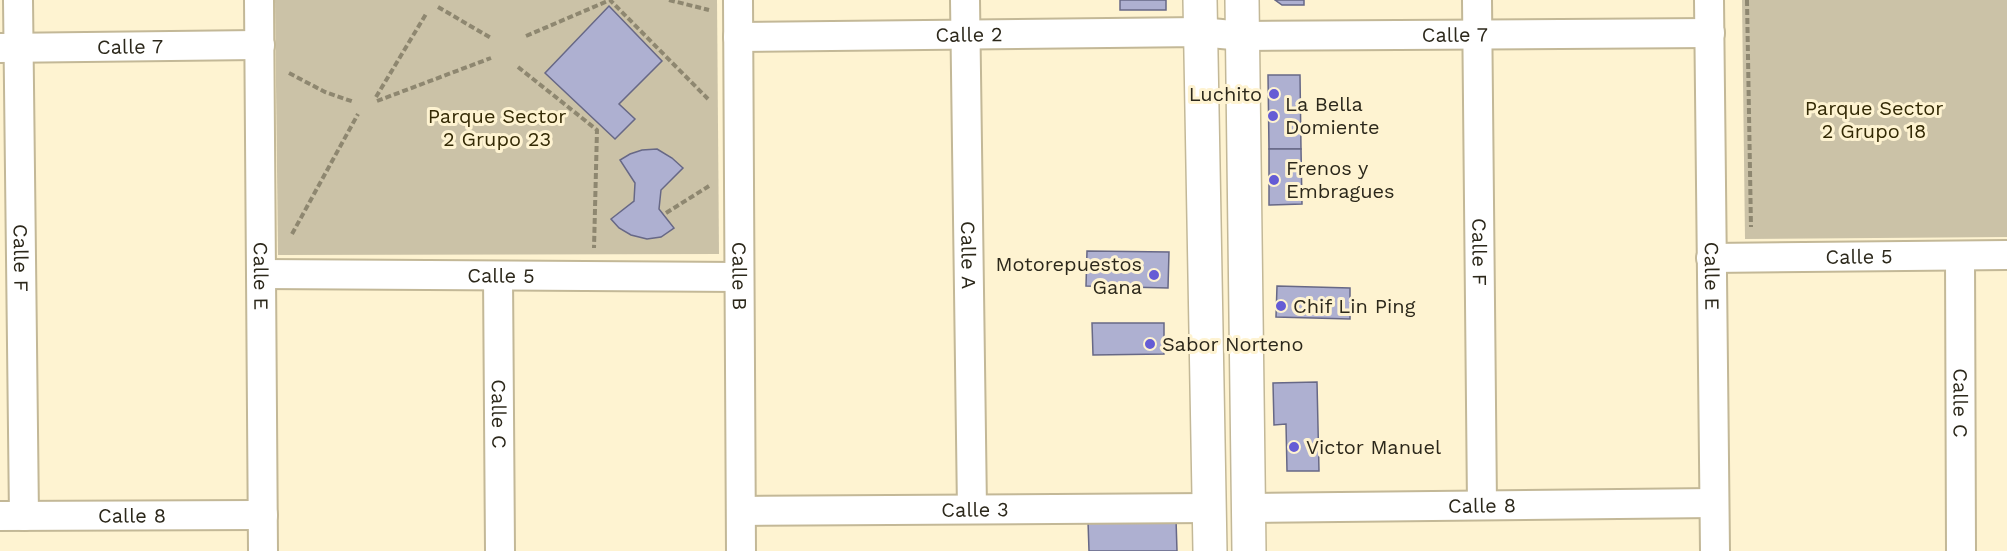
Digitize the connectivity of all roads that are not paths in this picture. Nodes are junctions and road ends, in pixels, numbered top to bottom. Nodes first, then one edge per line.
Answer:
1 (18, 0) edge
2 (260, 0) edge
3 (738, 0) edge
4 (965, 0) edge
5 (1200, 0) edge
6 (1242, 0) edge
7 (1477, 0) edge
8 (1709, 0) edge
9 (1200, 32) junction
10 (1710, 33) junction
11 (1478, 34) junction
12 (966, 35) junction
13 (1243, 36) junction
14 (738, 37) junction
15 (260, 45) junction
16 (9, 47) edge
17 (2007, 255) edge
18 (1960, 256) junction
19 (1712, 258) junction
20 (261, 274) junction
21 (498, 276) junction
22 (739, 277) junction
23 (1714, 502) junction
24 (1482, 505) junction
25 (1209, 508) junction
26 (1248, 508) junction
27 (972, 509) junction
28 (741, 511) junction
29 (263, 514) junction
30 (12, 516) edge
31 (263, 551) edge
32 (500, 551) edge
33 (741, 551) edge
34 (1210, 551) edge
35 (1249, 551) edge
36 (1714, 551) edge
37 (1962, 551) edge

1 - 16 street, Calle F
2 - 15 street, Calle E
3 - 14 street, Calle B
4 - 12 street, Calle A
5 - 9 street
6 - 13 street
7 - 11 street, Calle F
8 - 10 street, Calle E
9 - 12 street, Calle 2
9 - 13 street, Calle 7
9 - 25 street
10 - 11 street, Calle 7
10 - 19 street, Calle E
11 - 13 street, Calle 7
11 - 24 street, Calle F
12 - 14 street, Calle 2
12 - 27 street, Calle A
13 - 26 street
14 - 22 street, Calle B
15 - 16 street, Calle 7
15 - 20 street, Calle E
16 - 30 street, Calle F
17 - 18 street, Calle 5
18 - 19 street, Calle 5
18 - 37 street, Calle C
19 - 23 street, Calle E
20 - 21 street, Calle 5
20 - 29 street, Calle E
21 - 22 street, Calle 5
21 - 32 street, Calle C
22 - 28 street, Calle B
23 - 24 street, Calle 8
23 - 36 street, Calle E
24 - 26 street, Calle 8
25 - 27 street, Calle 3
25 - 34 street
26 - 35 street
27 - 28 street, Calle 3
28 - 33 street, Calle B
29 - 30 street, Calle 8
29 - 31 street, Calle E

